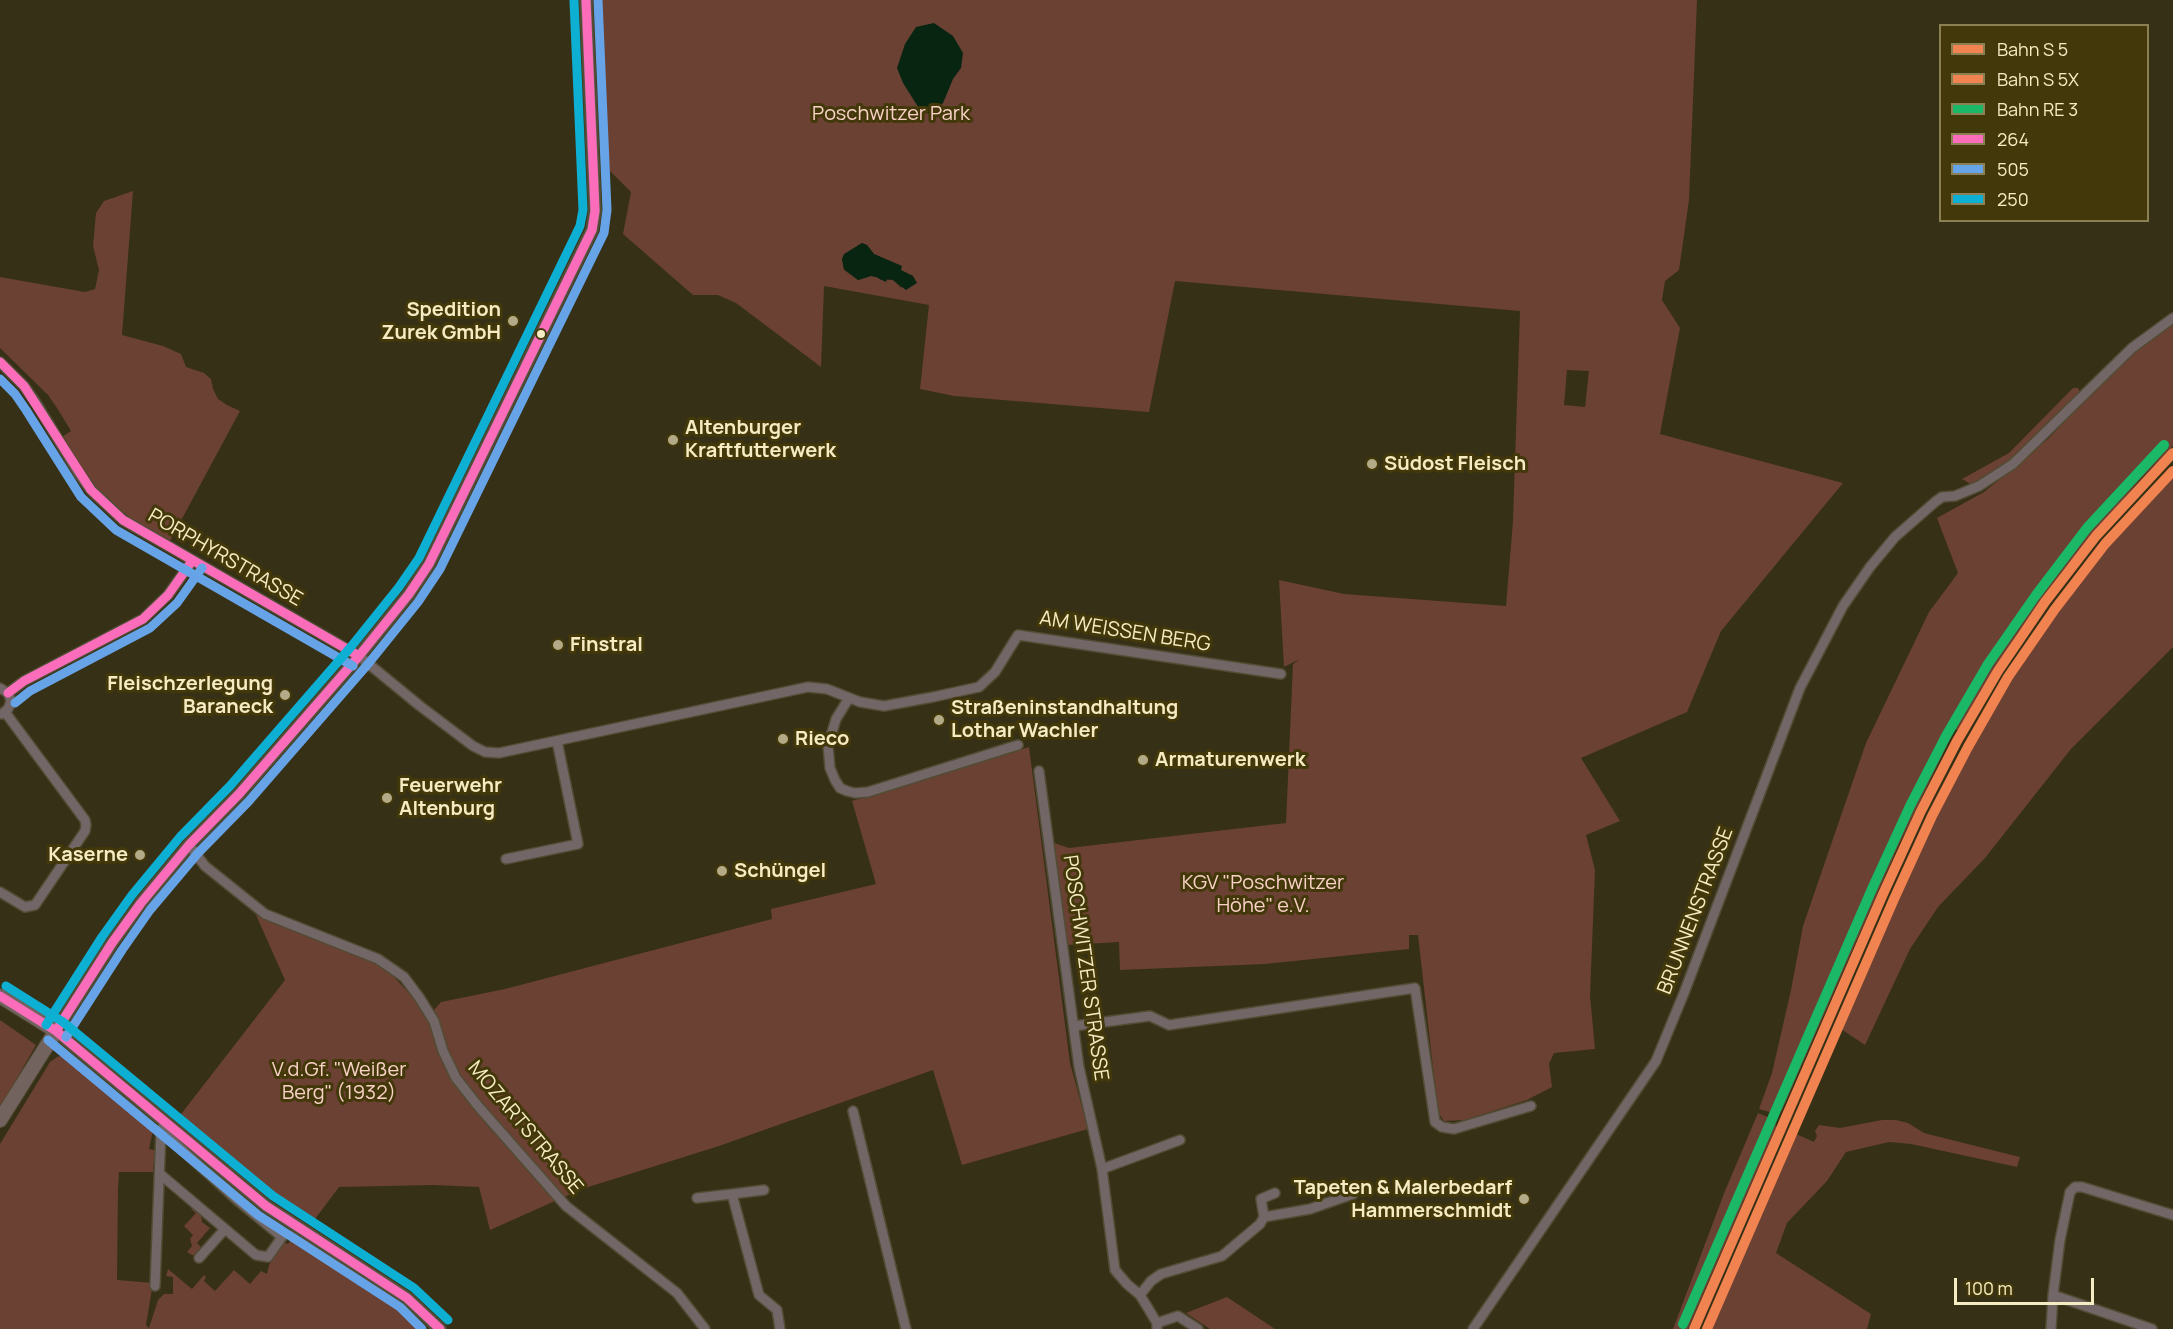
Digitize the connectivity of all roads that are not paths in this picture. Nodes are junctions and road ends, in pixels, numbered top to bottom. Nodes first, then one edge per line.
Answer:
1 (586, 0) edge
2 (2173, 318) edge
3 (0, 362) edge
4 (192, 561) junction
5 (360, 656) junction
6 (1281, 674) dead end
7 (4, 691) edge
8 (849, 698) junction
9 (3, 714) edge
10 (557, 741) junction
11 (1018, 745) dead end
12 (1039, 771) dead end
13 (189, 845) junction
14 (506, 859) dead end
15 (0, 892) edge
16 (0, 996) edge
17 (1074, 1026) junction
18 (56, 1031) junction
19 (1531, 1106) dead end
20 (853, 1111) dead end
21 (0, 1120) edge
22 (163, 1127) junction
23 (1180, 1140) dead end
24 (1102, 1169) junction
25 (160, 1174) junction
26 (764, 1190) dead end
27 (1275, 1193) dead end
28 (732, 1194) junction
29 (1353, 1194) dead end
30 (697, 1198) dead end
31 (2173, 1215) edge
32 (1264, 1217) junction
33 (225, 1229) junction
34 (198, 1258) dead end
35 (155, 1286) dead end
36 (1140, 1295) junction
37 (2052, 1295) junction
38 (1157, 1326) edge
39 (440, 1329) edge
40 (705, 1329) edge
41 (780, 1329) edge
42 (906, 1329) edge
43 (1198, 1329) edge
44 (1473, 1329) edge
45 (2051, 1329) edge
46 (2152, 1329) edge

1 - 5 street
2 - 44 street, BRUNNENSTRASSE
3 - 4 street, PORPHYRSTRASSE
4 - 5 street, PORPHYRSTRASSE
4 - 7 street
5 - 10 street, AM WEISSEN BERG
5 - 13 street
6 - 8 street, AM WEISSEN BERG
7 - 9 street
8 - 10 street, AM WEISSEN BERG
8 - 11 street
9 - 15 street
10 - 14 street
12 - 17 street, POSCHWITZER STRASSE
13 - 18 street
13 - 40 street, MOZARTSTRASSE
16 - 18 main road
17 - 19 street
17 - 24 street, POSCHWITZER STRASSE
18 - 21 main road
18 - 22 street
20 - 42 street
22 - 25 street
22 - 33 street
22 - 39 street
23 - 24 street
24 - 36 street, POSCHWITZER STRASSE
25 - 33 street
25 - 35 street
26 - 28 street
27 - 32 street
28 - 30 street
28 - 41 street
29 - 32 street
31 - 37 street
32 - 36 street
33 - 34 street
36 - 38 street, POSCHWITZER STRASSE
37 - 45 street
37 - 46 street
38 - 43 street

